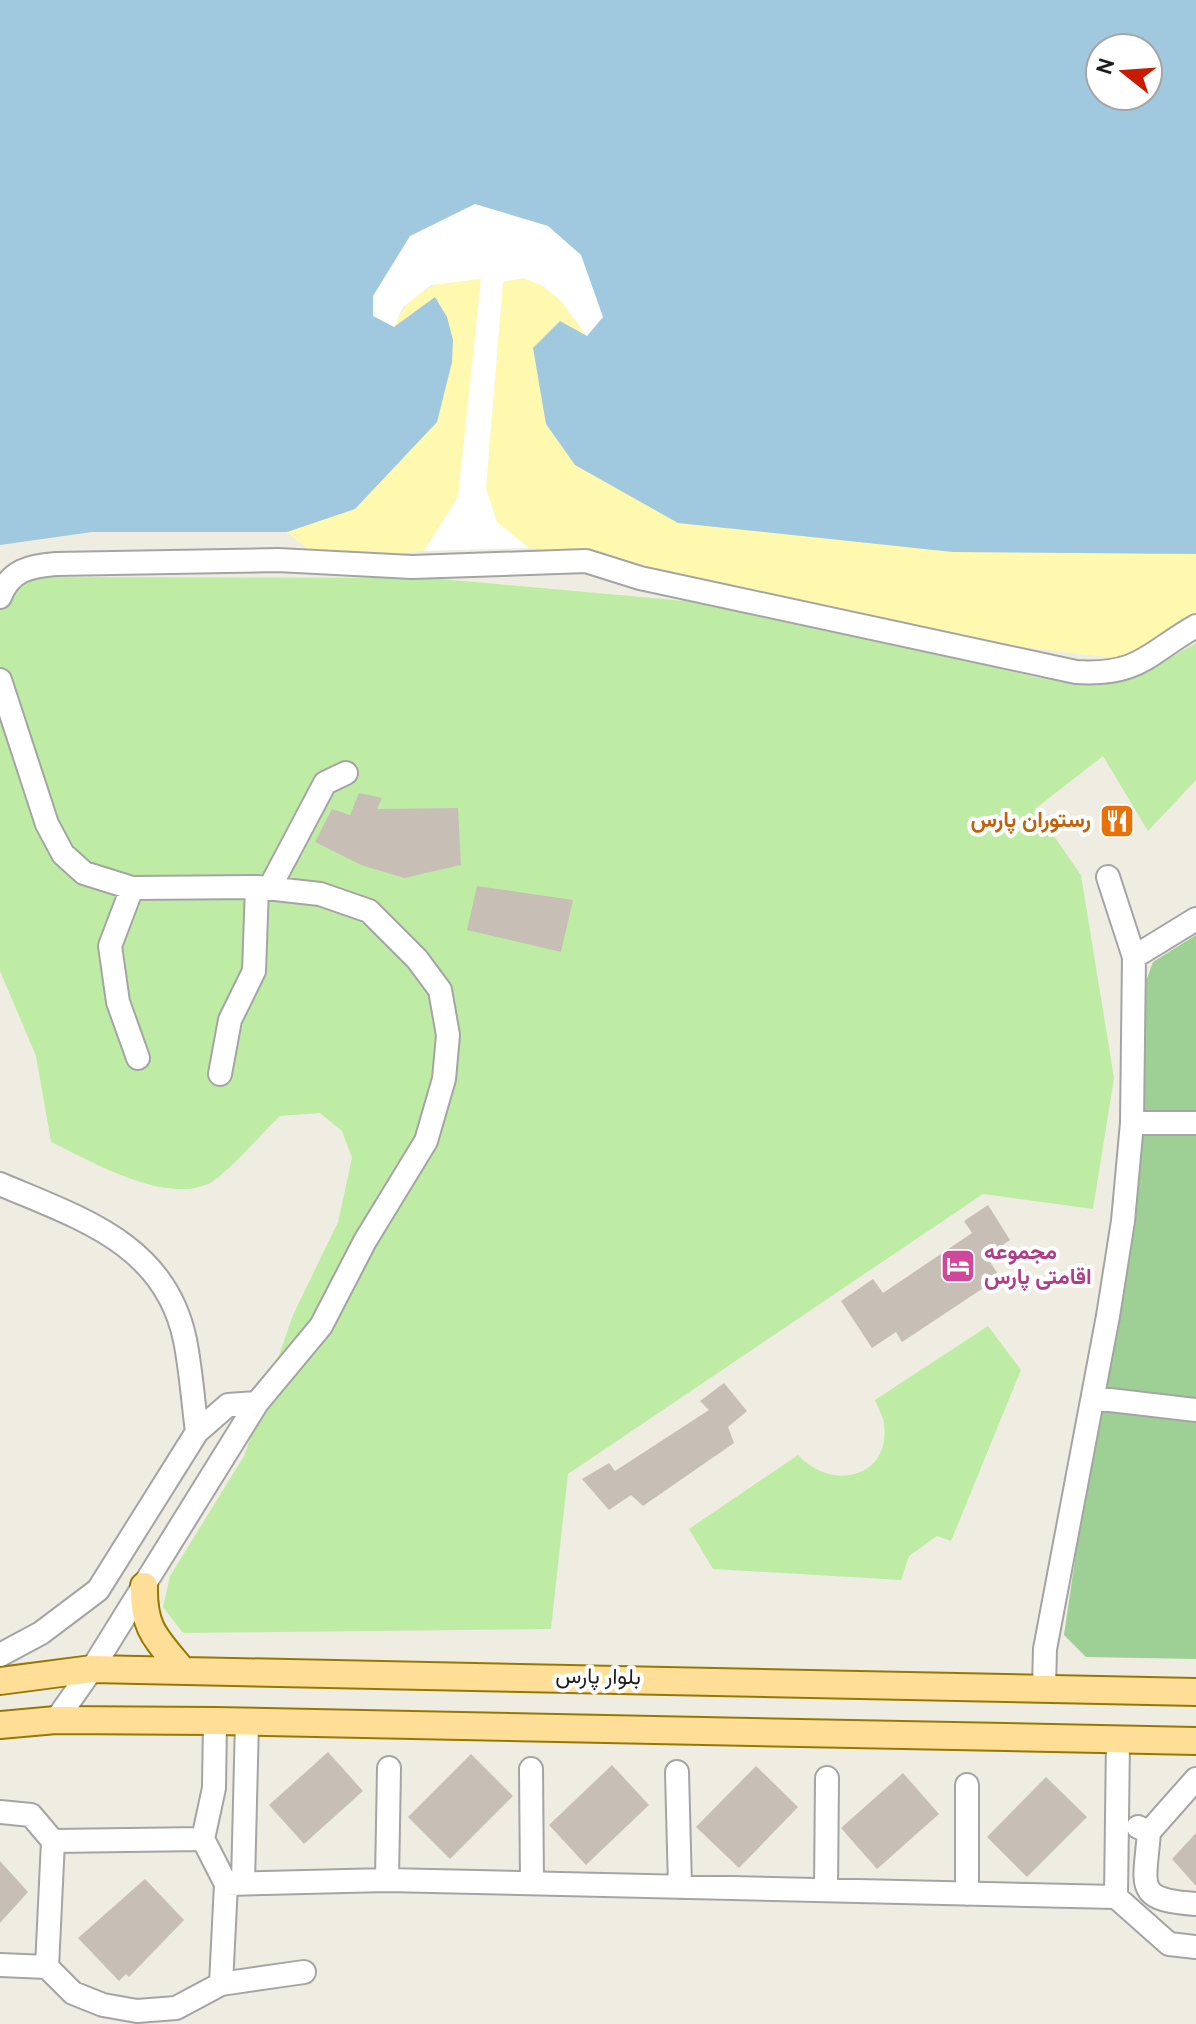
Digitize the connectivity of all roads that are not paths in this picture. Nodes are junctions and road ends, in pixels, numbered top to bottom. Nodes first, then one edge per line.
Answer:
1 (0, 597) edge
2 (1196, 626) edge
3 (0, 680) edge
4 (346, 773) dead end
5 (1108, 877) dead end
6 (132, 888) junction
7 (263, 888) junction
8 (1196, 919) edge
9 (1134, 957) junction
10 (138, 1058) dead end
11 (220, 1074) dead end
12 (1132, 1123) junction
13 (1196, 1123) edge
14 (0, 1184) edge
15 (1093, 1398) junction
16 (257, 1403) junction
17 (1196, 1410) edge
18 (197, 1432) junction
19 (144, 1586) junction
20 (0, 1655) edge
21 (92, 1669) junction
22 (182, 1670) junction
23 (0, 1681) edge
24 (1044, 1687) junction
25 (1196, 1692) edge
26 (56, 1720) junction
27 (215, 1721) junction
28 (247, 1722) junction
29 (0, 1725) edge
30 (1118, 1740) junction
31 (1196, 1741) edge
32 (389, 1768) dead end
33 (531, 1769) dead end
34 (677, 1772) dead end
35 (827, 1778) dead end
36 (1196, 1779) edge
37 (967, 1785) dead end
38 (0, 1812) edge
39 (1118, 1820) junction
40 (1149, 1832) junction
41 (203, 1839) junction
42 (53, 1841) junction
43 (387, 1880) junction
44 (234, 1883) junction
45 (532, 1883) junction
46 (680, 1887) junction
47 (826, 1890) junction
48 (967, 1894) junction
49 (1116, 1897) junction
50 (1196, 1904) edge
51 (1196, 1947) edge
52 (0, 1965) edge
53 (47, 1967) junction
54 (304, 1972) dead end
55 (221, 1984) junction

1 - 2 street
3 - 6 street
4 - 7 street
5 - 9 street
6 - 7 street
6 - 10 street
7 - 11 street
7 - 16 street
8 - 9 street
9 - 12 street
12 - 13 street
12 - 15 street
14 - 18 street
15 - 17 street
15 - 24 street
16 - 18 street
16 - 19 street
18 - 20 street
19 - 21 street
19 - 22 main road
21 - 22 main road, بلوار پارس
21 - 23 main road, بلوار پارس
21 - 26 street
22 - 24 main road, بلوار پارس
24 - 25 main road, بلوار پارس
26 - 27 main road
26 - 29 main road
27 - 28 main road
27 - 41 street
28 - 30 main road
28 - 44 street
30 - 31 main road
30 - 39 street
32 - 43 street
33 - 45 street
34 - 46 street
35 - 47 street
36 - 40 street
37 - 48 street
38 - 42 street
39 - 40 street
39 - 49 street
40 - 50 street
41 - 42 street
41 - 44 street
42 - 53 street
43 - 44 street
43 - 45 street
44 - 55 street
45 - 46 street
46 - 47 street
47 - 48 street
48 - 49 street
49 - 51 street
52 - 53 street
53 - 55 street
54 - 55 street

